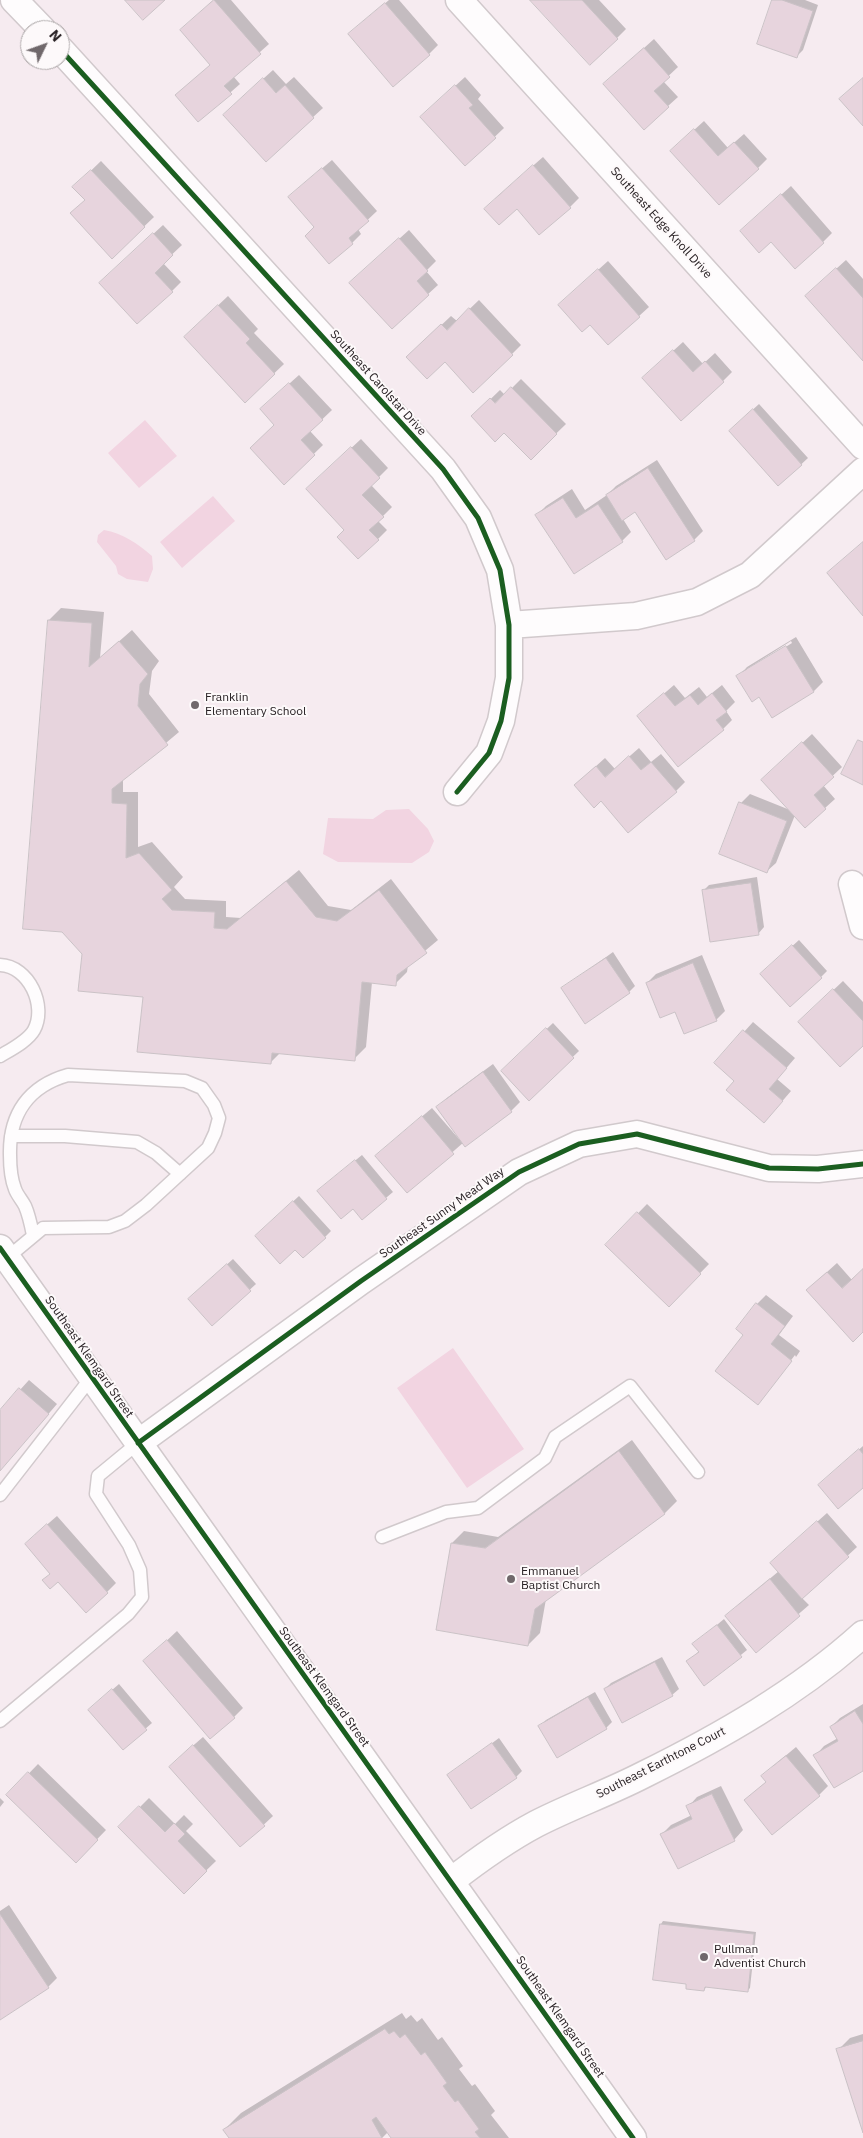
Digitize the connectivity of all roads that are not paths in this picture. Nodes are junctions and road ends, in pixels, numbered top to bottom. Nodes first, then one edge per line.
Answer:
1 (14, 0) edge
2 (459, 0) edge
3 (33, 20) edge
4 (70, 60) edge
5 (863, 446) edge
6 (863, 471) edge
7 (509, 626) junction
8 (457, 792) dead end
9 (852, 884) dead end
10 (863, 926) edge
11 (0, 965) edge
12 (0, 1056) edge
13 (11, 1136) junction
14 (863, 1164) edge
15 (180, 1174) junction
16 (33, 1235) junction
17 (4, 1253) edge
18 (92, 1378) junction
19 (138, 1443) junction
20 (698, 1472) dead end
21 (0, 1495) edge
22 (382, 1537) dead end
23 (863, 1634) edge
24 (0, 1721) edge
25 (451, 1881) junction
26 (633, 2138) edge

1 - 3 street
2 - 5 street, Southeast Edge Knoll Drive
4 - 7 street, Southeast Carolstar Drive
6 - 7 street
7 - 8 street, Southeast Carolstar Drive
9 - 10 street
11 - 12 lane
13 - 15 lane
13 - 15 lane
13 - 16 lane
14 - 19 street, Southeast Sunny Mead Way
15 - 16 lane
16 - 17 lane
17 - 18 street, Southeast Klemgard Street
18 - 19 street, Southeast Klemgard Street
18 - 21 lane
19 - 24 lane
19 - 25 street, Southeast Klemgard Street
20 - 22 lane
23 - 25 street, Southeast Earthtone Court
25 - 26 street, Southeast Klemgard Street

